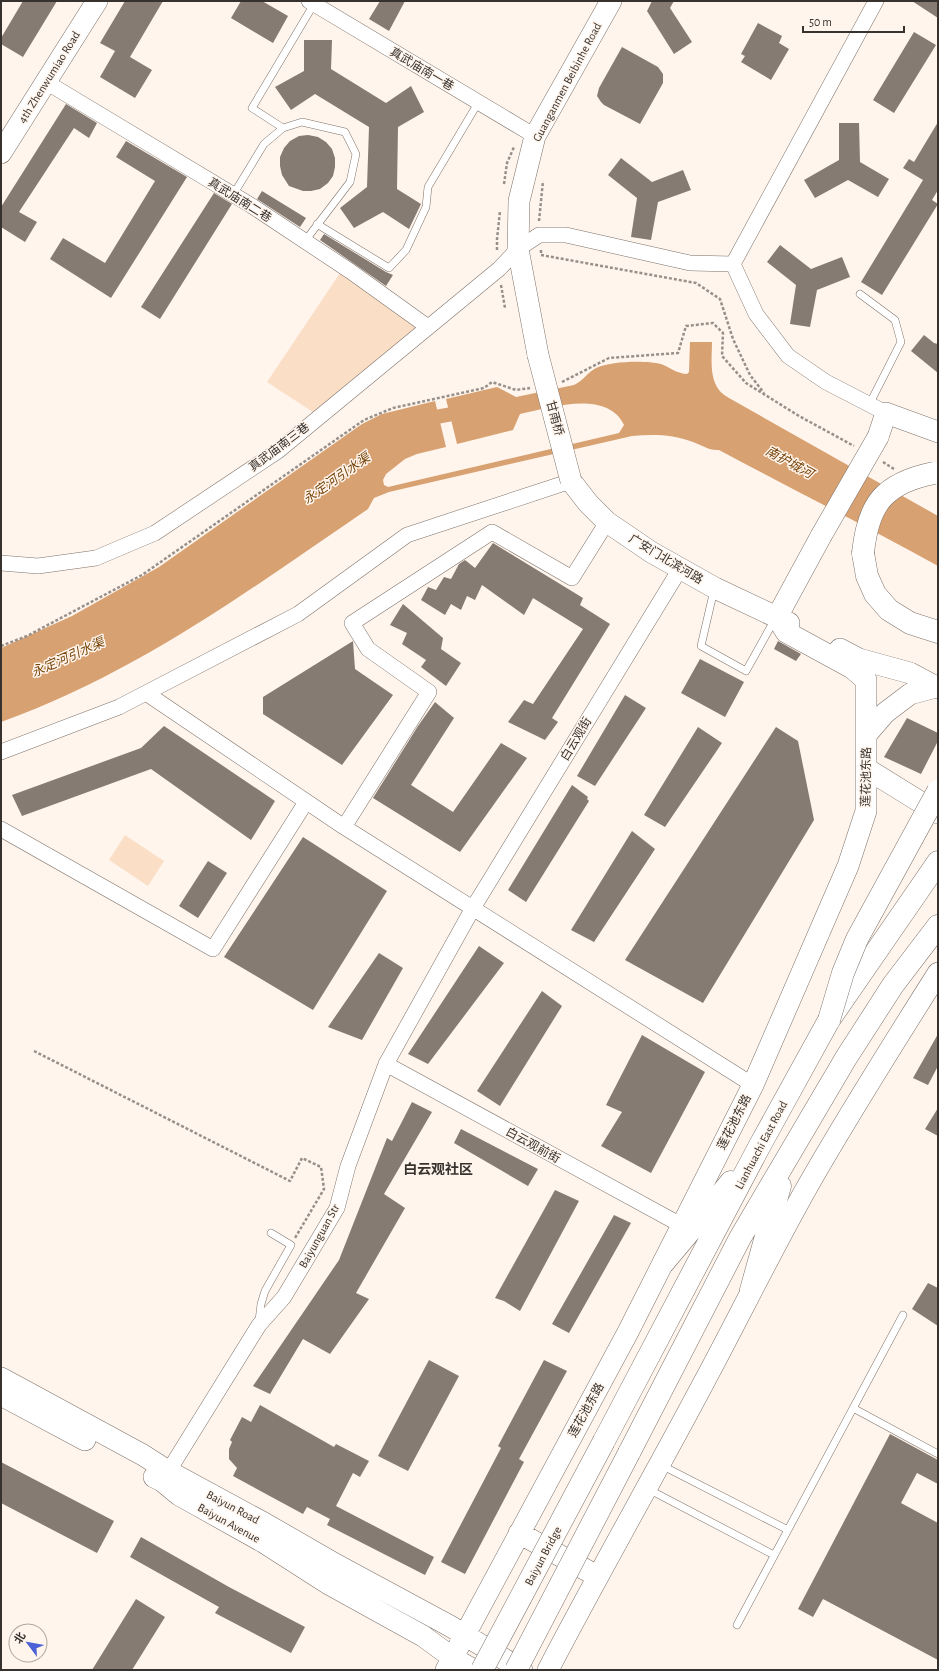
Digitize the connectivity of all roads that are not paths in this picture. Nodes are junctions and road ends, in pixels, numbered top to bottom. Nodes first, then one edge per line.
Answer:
1 (97, 1) edge
2 (611, 1) edge
3 (876, 1) edge
4 (312, 3) edge
5 (46, 82) junction
6 (478, 103) junction
7 (283, 128) junction
8 (535, 136) junction
9 (1, 154) edge
10 (233, 195) junction
11 (317, 224) junction
12 (305, 241) junction
13 (518, 249) junction
14 (733, 264) junction
15 (860, 294) dead end
16 (428, 328) junction
17 (538, 355) joint
18 (878, 409) junction
19 (938, 432) edge
20 (936, 473) edge
21 (571, 481) junction
22 (607, 522) junction
23 (1, 563) edge
24 (680, 569) junction
25 (715, 588) junction
26 (776, 617) junction
27 (938, 632) edge
28 (937, 688) edge
29 (146, 693) junction
30 (866, 735) junction
31 (1, 752) edge
32 (867, 769) junction
33 (938, 791) edge
34 (306, 802) junction
35 (938, 813) edge
36 (344, 827) junction
37 (1, 828) edge
38 (938, 862) edge
39 (473, 908) junction
40 (935, 933) edge
41 (938, 973) edge
42 (829, 1020) junction
43 (386, 1064) junction
44 (753, 1085) junction
45 (760, 1147) junction
46 (788, 1158) junction
47 (681, 1225) junction
48 (271, 1233) dead end
49 (664, 1262) junction
50 (751, 1290) junction
51 (903, 1315) dead end
52 (259, 1325) junction
53 (1, 1378) edge
54 (1, 1395) edge
55 (853, 1408) junction
56 (604, 1441) joint
57 (938, 1454) edge
58 (659, 1464) junction
59 (165, 1476) junction
60 (646, 1488) junction
61 (788, 1530) junction
62 (519, 1533) junction
63 (774, 1555) junction
64 (598, 1576) junction
65 (737, 1625) dead end
66 (465, 1636) junction
67 (450, 1664) edge
68 (474, 1670) edge
69 (482, 1670) edge
70 (516, 1670) edge
71 (522, 1670) edge
72 (548, 1670) edge

1 - 5 street, 4th Zhenwumiao Road
2 - 8 street, Guanganmen Beibinhe Road
3 - 14 street
4 - 6 street, 真武庙南一巷
4 - 7 lane
5 - 9 street, 4th Zhenwumiao Road
5 - 10 street, 真武庙南二巷
6 - 8 street, 真武庙南一巷
6 - 11 lane
7 - 10 lane
7 - 11 lane
8 - 13 street, Guanganmen Beibinhe Road
10 - 12 street, 真武庙南二巷
11 - 12 lane
12 - 16 street, 真武庙南二巷
13 - 14 street, 真武庙南三巷
13 - 16 street, 真武庙南三巷
13 - 17 street, Guanganmen Beibinhe Road
14 - 18 street
15 - 18 lane
16 - 23 street, 真武庙南三巷
17 - 21 street, 甘雨桥, bridge
18 - 19 street
18 - 26 street, bridge
20 - 27 highway, bridge
21 - 22 street, 广安门北滨河路
21 - 29 street
22 - 24 street, 广安门北滨河路
22 - 36 street
24 - 25 street, 广安门北滨河路
24 - 39 street, 白云观街
25 - 26 street, 广安门北滨河路
25 - 26 lane
26 - 28 street
26 - 30 street, 莲花池东路
28 - 30 street
29 - 31 street
29 - 34 street
30 - 32 street, 莲花池东路
32 - 35 street
32 - 44 street, 莲花池东路
33 - 42 highway, bridge
34 - 36 street
34 - 37 street
36 - 39 street
38 - 42 highway, Lianhuachi East Road
39 - 43 street, Baiyunguan Str
39 - 44 street
40 - 46 highway
41 - 50 street
42 - 45 highway, Lianhuachi East Road
43 - 47 street, 白云观前街
43 - 52 street, Baiyunguan Str
44 - 47 street, 莲花池东路
45 - 49 highway
45 - 56 highway, Lianhuachi East Road
46 - 50 highway
46 - 70 highway, bridge
47 - 49 street, 莲花池东路
48 - 52 lane
49 - 62 street, 莲花池东路
50 - 58 street
51 - 55 lane
52 - 59 street, Baiyunguan Str
53 - 59 street, Baiyun Road
54 - 59 street, Baiyun Avenue
55 - 57 lane
55 - 61 lane
56 - 69 highway, Baiyun Bridge, bridge
58 - 60 street
58 - 61 lane
59 - 66 street, Baiyun Road
59 - 67 street, Baiyun Avenue
60 - 63 lane
60 - 64 street
61 - 63 lane
62 - 64 street
62 - 66 street, 莲花池东路
63 - 65 lane
64 - 72 street
66 - 67 street, 莲花池东路
66 - 71 street, Baiyun Road
67 - 68 street, Baiyun Avenue

